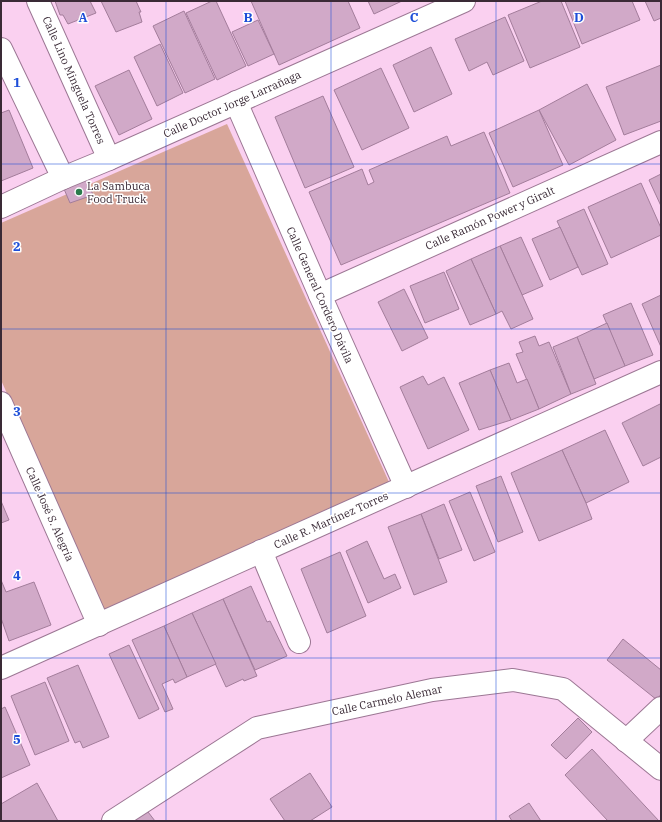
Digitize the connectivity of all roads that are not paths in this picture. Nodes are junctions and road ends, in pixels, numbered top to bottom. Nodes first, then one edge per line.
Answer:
1 (38, 1) edge
2 (464, 1) edge
3 (1, 49) edge
4 (236, 102) junction
5 (661, 142) edge
6 (109, 159) junction
7 (62, 178) junction
8 (1, 207) edge
9 (320, 295) junction
10 (661, 372) edge
11 (1, 403) edge
12 (7, 435) edge
13 (406, 487) junction
14 (260, 551) junction
15 (98, 625) junction
16 (299, 642) dead end
17 (1, 668) edge
18 (661, 708) edge
19 (626, 741) junction
20 (661, 769) edge
21 (113, 821) edge

1 - 6 street, Calle Lino Minguela Torres
2 - 4 street, Calle Doctor Jorge Larrañaga
3 - 7 street
4 - 6 street, Calle Doctor Jorge Larrañaga
4 - 9 street, Calle General Cordero Dávila
5 - 9 street, Calle Ramón Power y Giralt
6 - 7 street, Calle Doctor Jorge Larrañaga
7 - 8 street, Calle Doctor Jorge Larrañaga
9 - 13 street, Calle General Cordero Dávila
10 - 13 street, Calle R. Martínez Torres
11 - 12 street, Calle José S. Alegría
12 - 15 street, Calle José S. Alegría
13 - 14 street, Calle R. Martínez Torres
14 - 15 street, Calle R. Martínez Torres
14 - 16 street
15 - 17 street, Calle R. Martínez Torres
18 - 19 street
19 - 20 street, Calle Carmelo Alemar
19 - 21 street, Calle Carmelo Alemar

